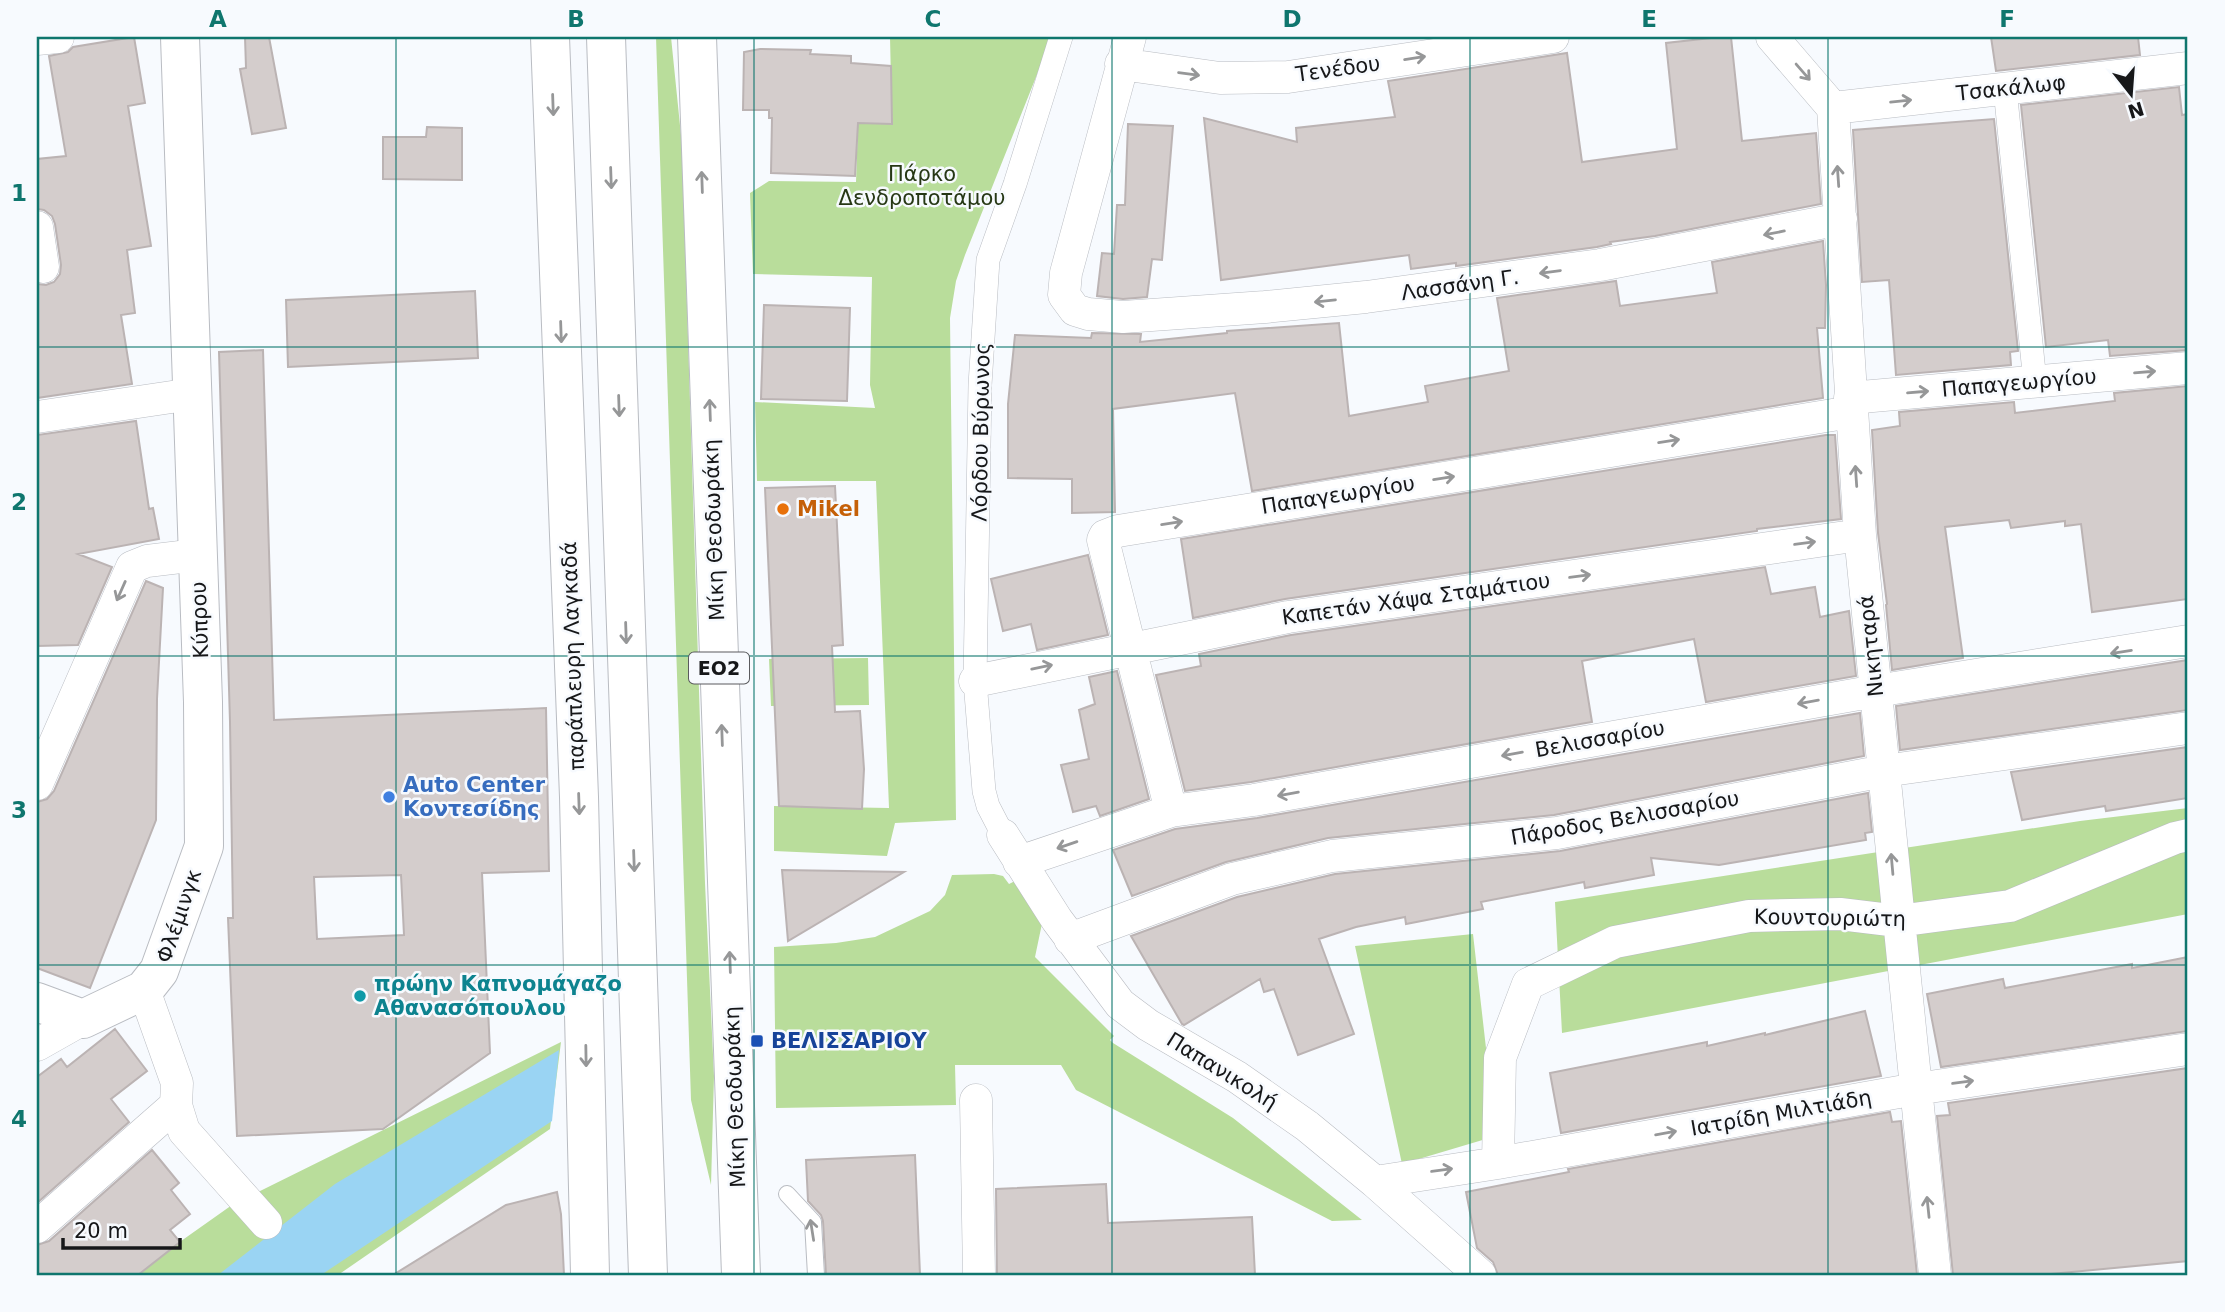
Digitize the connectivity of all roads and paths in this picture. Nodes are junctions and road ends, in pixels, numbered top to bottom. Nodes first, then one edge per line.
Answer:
1 (58, 37) edge
2 (180, 37) edge
3 (550, 37) edge
4 (606, 37) edge
5 (697, 37) edge
6 (1061, 37) edge
7 (1553, 37) edge
8 (1772, 37) edge
9 (37, 39) edge
10 (1126, 50) edge
11 (2188, 68) edge
12 (2005, 89) junction
13 (1833, 108) junction
14 (1841, 219) junction
15 (37, 227) edge
16 (43, 267) dead end
17 (2188, 368) edge
18 (2035, 382) junction
19 (192, 394) junction
20 (1851, 405) junction
21 (37, 417) edge
22 (1860, 535) junction
23 (197, 555) junction
24 (2188, 641) edge
25 (1129, 648) junction
26 (975, 681) junction
27 (1876, 691) junction
28 (2188, 728) edge
29 (1884, 771) junction
30 (37, 783) edge
31 (1171, 811) junction
32 (1003, 835) joint
33 (2188, 835) edge
34 (204, 846) joint
35 (1019, 862) junction
36 (1898, 921) junction
37 (1070, 939) junction
38 (144, 990) junction
39 (37, 1002) edge
40 (83, 1019) junction
41 (37, 1045) edge
42 (2188, 1049) edge
43 (1916, 1089) junction
44 (976, 1100) dead end
45 (176, 1105) junction
46 (1499, 1163) junction
47 (1375, 1182) junction
48 (788, 1194) dead end
49 (266, 1223) dead end
50 (37, 1227) edge
51 (590, 1275) edge
52 (648, 1275) edge
53 (741, 1275) edge
54 (816, 1275) edge
55 (979, 1275) edge
56 (1480, 1275) edge
57 (1935, 1275) edge

1 - 9 street
2 - 19 main road, Κύπρου
3 -> 51 main road, παράπλευρη Λαγκαδά
4 -> 52 main road
53 -> 5 main road, Μίκη Θεοδωράκη / ΕΟ2
6 - 26 street, Λόρδου Βύρωνος
10 -> 7 street, Τενέδου
8 -> 13 street
14 -> 10 street, Λασσάνη Γ.
11 - 12 street, Τσακάλωφ
13 -> 12 street, Τσακάλωφ
12 - 18 street
14 -> 13 street, Νικηταρά
14 - 20 street, Νικηταρά
15 - 16 street
18 -> 17 street, Παπαγεωργίου
20 -> 18 street, Παπαγεωργίου
19 - 21 street
19 - 23 main road, Κύπρου
22 -> 20 street, Νικηταρά
25 -> 20 street, Παπαγεωργίου
25 -> 22 street, Καπετάν Χάψα Σταμάτιου
22 - 27 street, Νικηταρά
23 -> 30 street
23 - 34 main road, Κύπρου
24 -> 27 street, Βελισσαρίου
26 -> 25 street, Καπετάν Χάψα Σταμάτιου
25 - 31 street, Παπαγεωργίου
26 - 32 street, Λόρδου Βύρωνος
27 - 29 street, Νικηταρά
27 -> 31 street, Βελισσαρίου
28 - 29 street, Πάροδος Βελισσαρίου
36 -> 29 street, Νικηταρά
29 - 37 street, Πάροδος Βελισσαρίου
31 -> 35 street, Βελισσαρίου
32 - 35 street, Παπανικολή
33 - 36 street, Κουντουριώτη
34 - 38 main road, Φλέμινγκ
35 - 37 street, Παπανικολή
36 - 43 street, Νικηταρά
36 - 46 street, Κουντουριώτη
37 - 47 street, Παπανικολή
38 - 40 main road
38 - 45 street
39 - 40 main road
40 - 41 street
43 -> 42 street, Ιατρίδη Μιλτιάδη
46 -> 43 street, Ιατρίδη Μιλτιάδη
57 -> 43 street, Νικηταρά
44 - 55 street
45 - 49 street
45 - 50 street
47 -> 46 street, Ιατρίδη Μιλτιάδη
47 - 56 street, Παπανικολή
54 -> 48 lane

